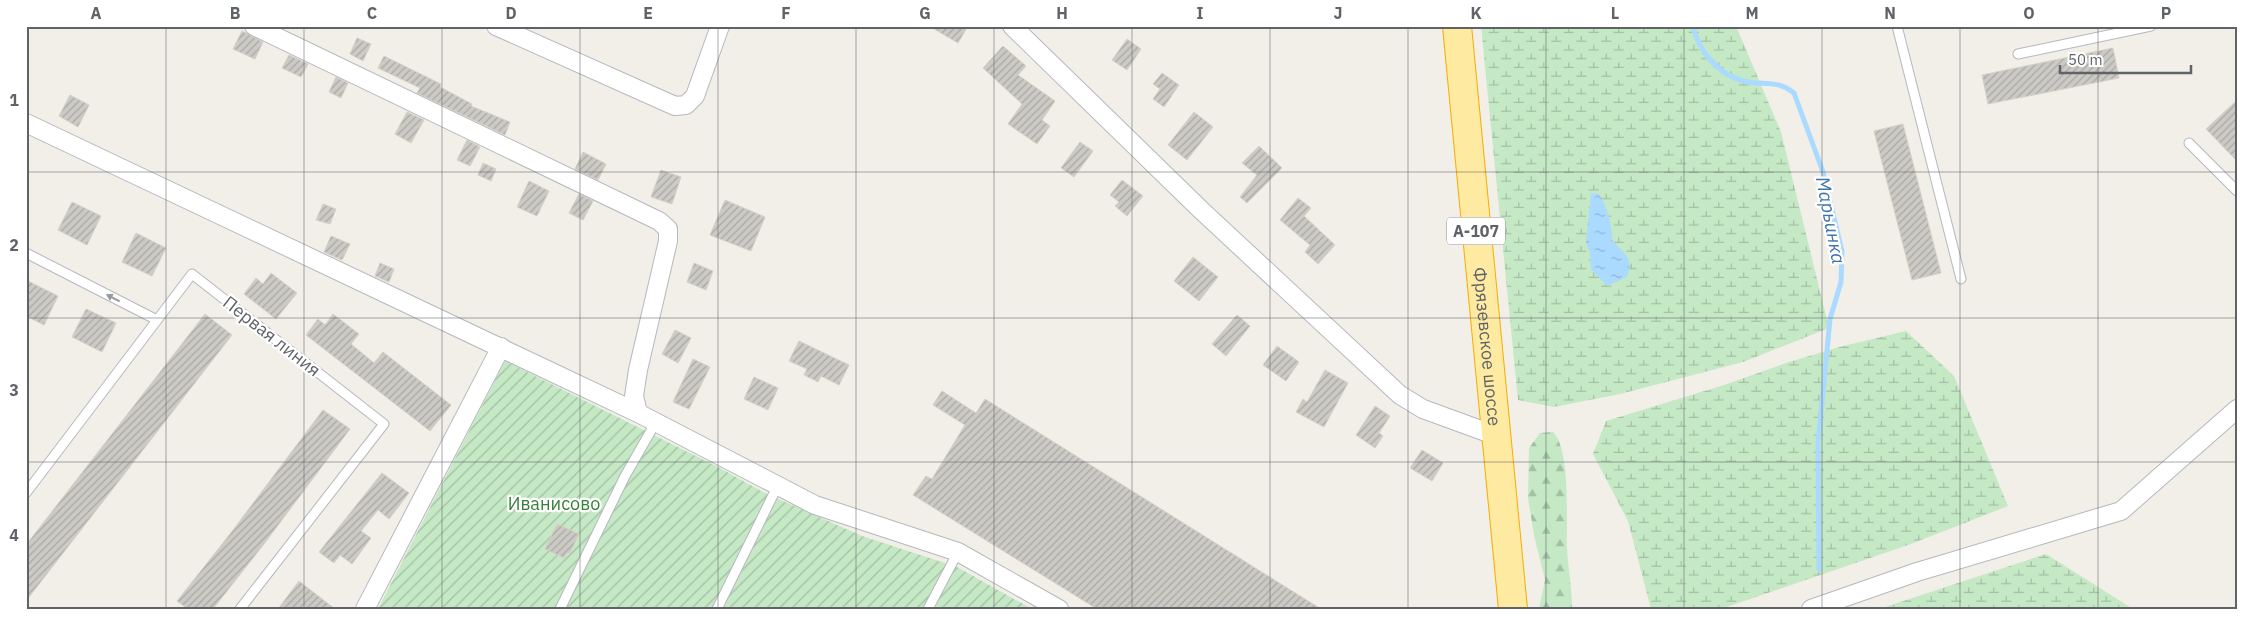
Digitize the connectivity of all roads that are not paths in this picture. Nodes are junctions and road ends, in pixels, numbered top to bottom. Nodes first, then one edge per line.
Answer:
1 (254, 26) edge
2 (496, 26) edge
3 (720, 26) edge
4 (1012, 26) edge
5 (1457, 26) edge
6 (1897, 26) edge
7 (2151, 26) edge
8 (2018, 54) dead end
9 (26, 123) edge
10 (2189, 143) dead end
11 (2237, 191) edge
12 (26, 253) edge
13 (1961, 279) dead end
14 (156, 320) junction
15 (500, 347) junction
16 (2237, 409) edge
17 (638, 413) junction
18 (656, 422) junction
19 (1497, 436) junction
20 (777, 487) junction
21 (26, 493) edge
22 (958, 552) junction
23 (240, 609) edge
24 (365, 609) edge
25 (560, 609) edge
26 (717, 609) edge
27 (928, 609) edge
28 (1059, 609) edge
29 (1513, 609) edge
30 (1811, 609) edge

1 - 17 street
2 - 3 street
4 - 19 street
5 - 19 highway, Фрязевское шоссе / А-107
6 - 13 lane
7 - 8 lane
9 - 15 street
10 - 11 lane
14 -> 12 lane
14 - 21 lane, Первая линия
14 - 23 lane, Первая линия
15 - 17 street
15 - 24 street
16 - 30 street
17 - 18 street
18 - 20 street
18 - 25 lane
19 - 29 highway, Фрязевское шоссе / А-107
20 - 22 street
20 - 26 lane
22 - 27 lane
22 - 28 street

